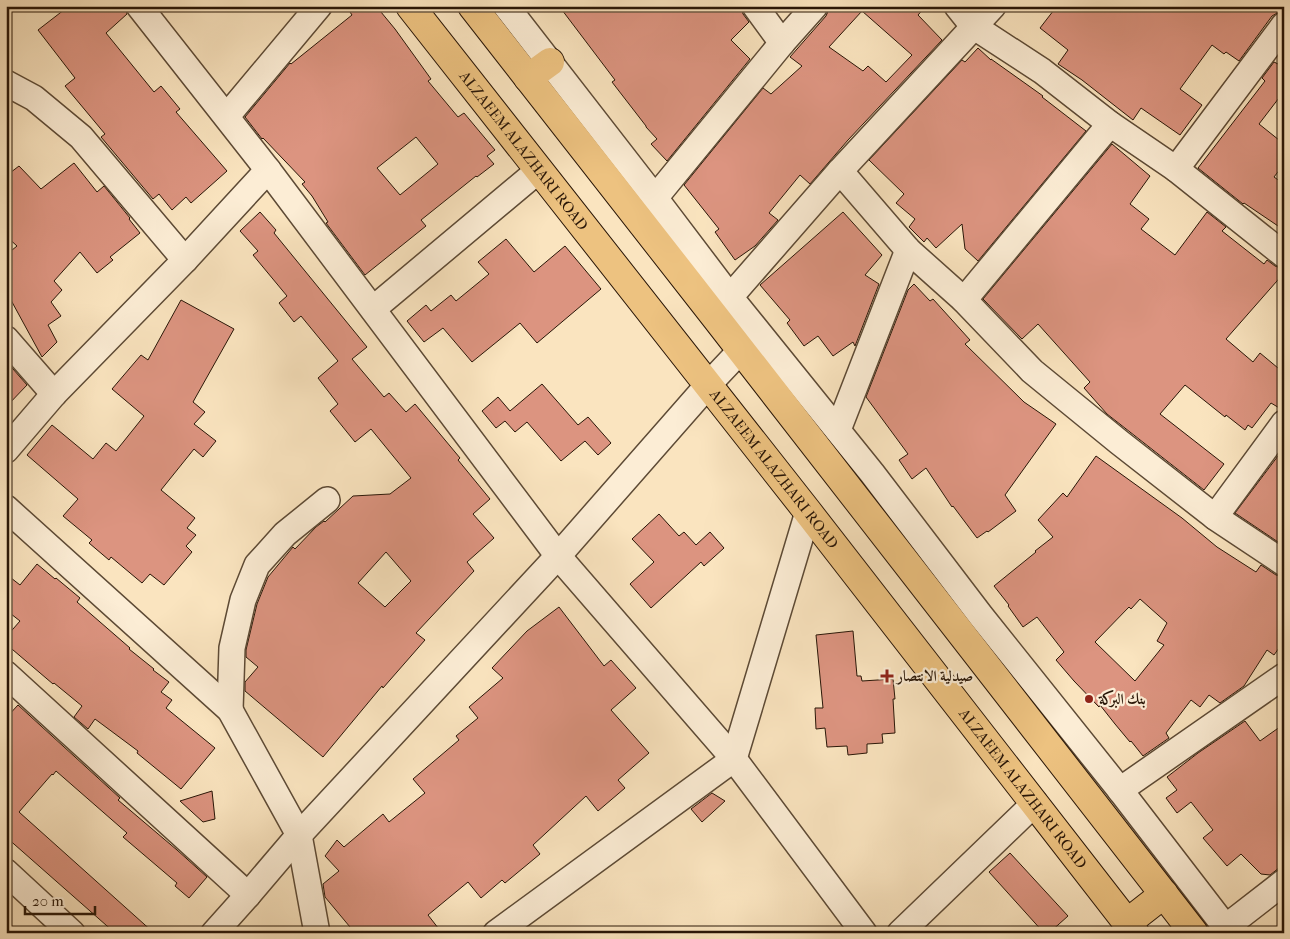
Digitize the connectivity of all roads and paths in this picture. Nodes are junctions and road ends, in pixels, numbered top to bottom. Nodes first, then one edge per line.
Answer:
1 (139, 6) edge
2 (319, 6) edge
3 (410, 6) edge
4 (472, 6) edge
5 (506, 6) edge
6 (755, 6) edge
7 (815, 6) edge
8 (957, 6) edge
9 (993, 6) edge
10 (974, 26) junction
11 (1284, 26) edge
12 (782, 43) junction
13 (550, 62) junction
14 (528, 78) junction
15 (6, 83) edge
16 (227, 116) junction
17 (1110, 124) junction
18 (1176, 169) junction
19 (268, 170) junction
20 (539, 170) junction
21 (840, 171) junction
22 (655, 198) junction
23 (908, 250) junction
24 (1284, 255) edge
25 (185, 260) junction
26 (730, 297) junction
27 (964, 300) junction
28 (373, 309) junction
29 (6, 339) edge
30 (741, 350) junction
31 (708, 385) junction
32 (54, 394) junction
33 (1284, 423) edge
34 (838, 430) junction
35 (6, 450) edge
36 (327, 500) dead end
37 (6, 508) edge
38 (808, 512) junction
39 (1214, 517) junction
40 (558, 556) junction
41 (1284, 563) edge
42 (6, 674) edge
43 (1281, 684) edge
44 (230, 710) junction
45 (734, 759) junction
46 (1120, 790) junction
47 (1035, 803) junction
48 (299, 835) junction
49 (6, 872) edge
50 (1284, 882) edge
51 (1164, 894) junction
52 (248, 895) junction
53 (1131, 928) edge
54 (1228, 930) edge
55 (215, 932) edge
56 (72, 933) edge
57 (317, 933) edge
58 (496, 933) edge
59 (864, 933) edge
60 (900, 933) edge
61 (1194, 933) edge

1 - 16 street
2 - 16 street
3 - 20 main road, ALZAEEM ALAZHARI ROAD
4 - 14 main road
5 - 13 street
6 - 12 street
7 - 12 street
8 - 10 street
9 - 10 street
10 - 17 street
10 - 21 street
11 - 18 street
12 - 22 street
13 - 14 main road
13 - 22 street
14 - 30 main road
15 - 25 street
16 - 19 street
17 - 18 street
17 - 27 street
18 - 24 street
19 - 25 street
19 - 28 street
20 - 28 street
20 - 31 main road, ALZAEEM ALAZHARI ROAD
21 - 23 street
21 - 26 street
22 - 26 street
23 - 27 street
23 - 34 street
25 - 32 street
26 - 34 street
27 - 39 street
28 - 40 street
29 - 32 street
30 - 31 street
30 - 51 main road
31 - 38 main road, ALZAEEM ALAZHARI ROAD
31 - 40 street
32 - 35 street
33 - 39 street
34 - 46 street
36 - 44 street
37 - 44 street
38 - 45 street
38 - 47 main road, ALZAEEM ALAZHARI ROAD
39 - 41 street
40 - 45 street
40 - 48 street
42 - 52 street
43 - 46 street
44 - 48 street
45 - 58 street
45 - 59 street
46 - 54 street
47 - 53 main road, ALZAEEM ALAZHARI ROAD
47 - 60 street
48 - 52 street
48 - 57 street
49 - 56 street
50 - 54 street
51 - 53 main road
51 - 61 main road
52 - 55 street

